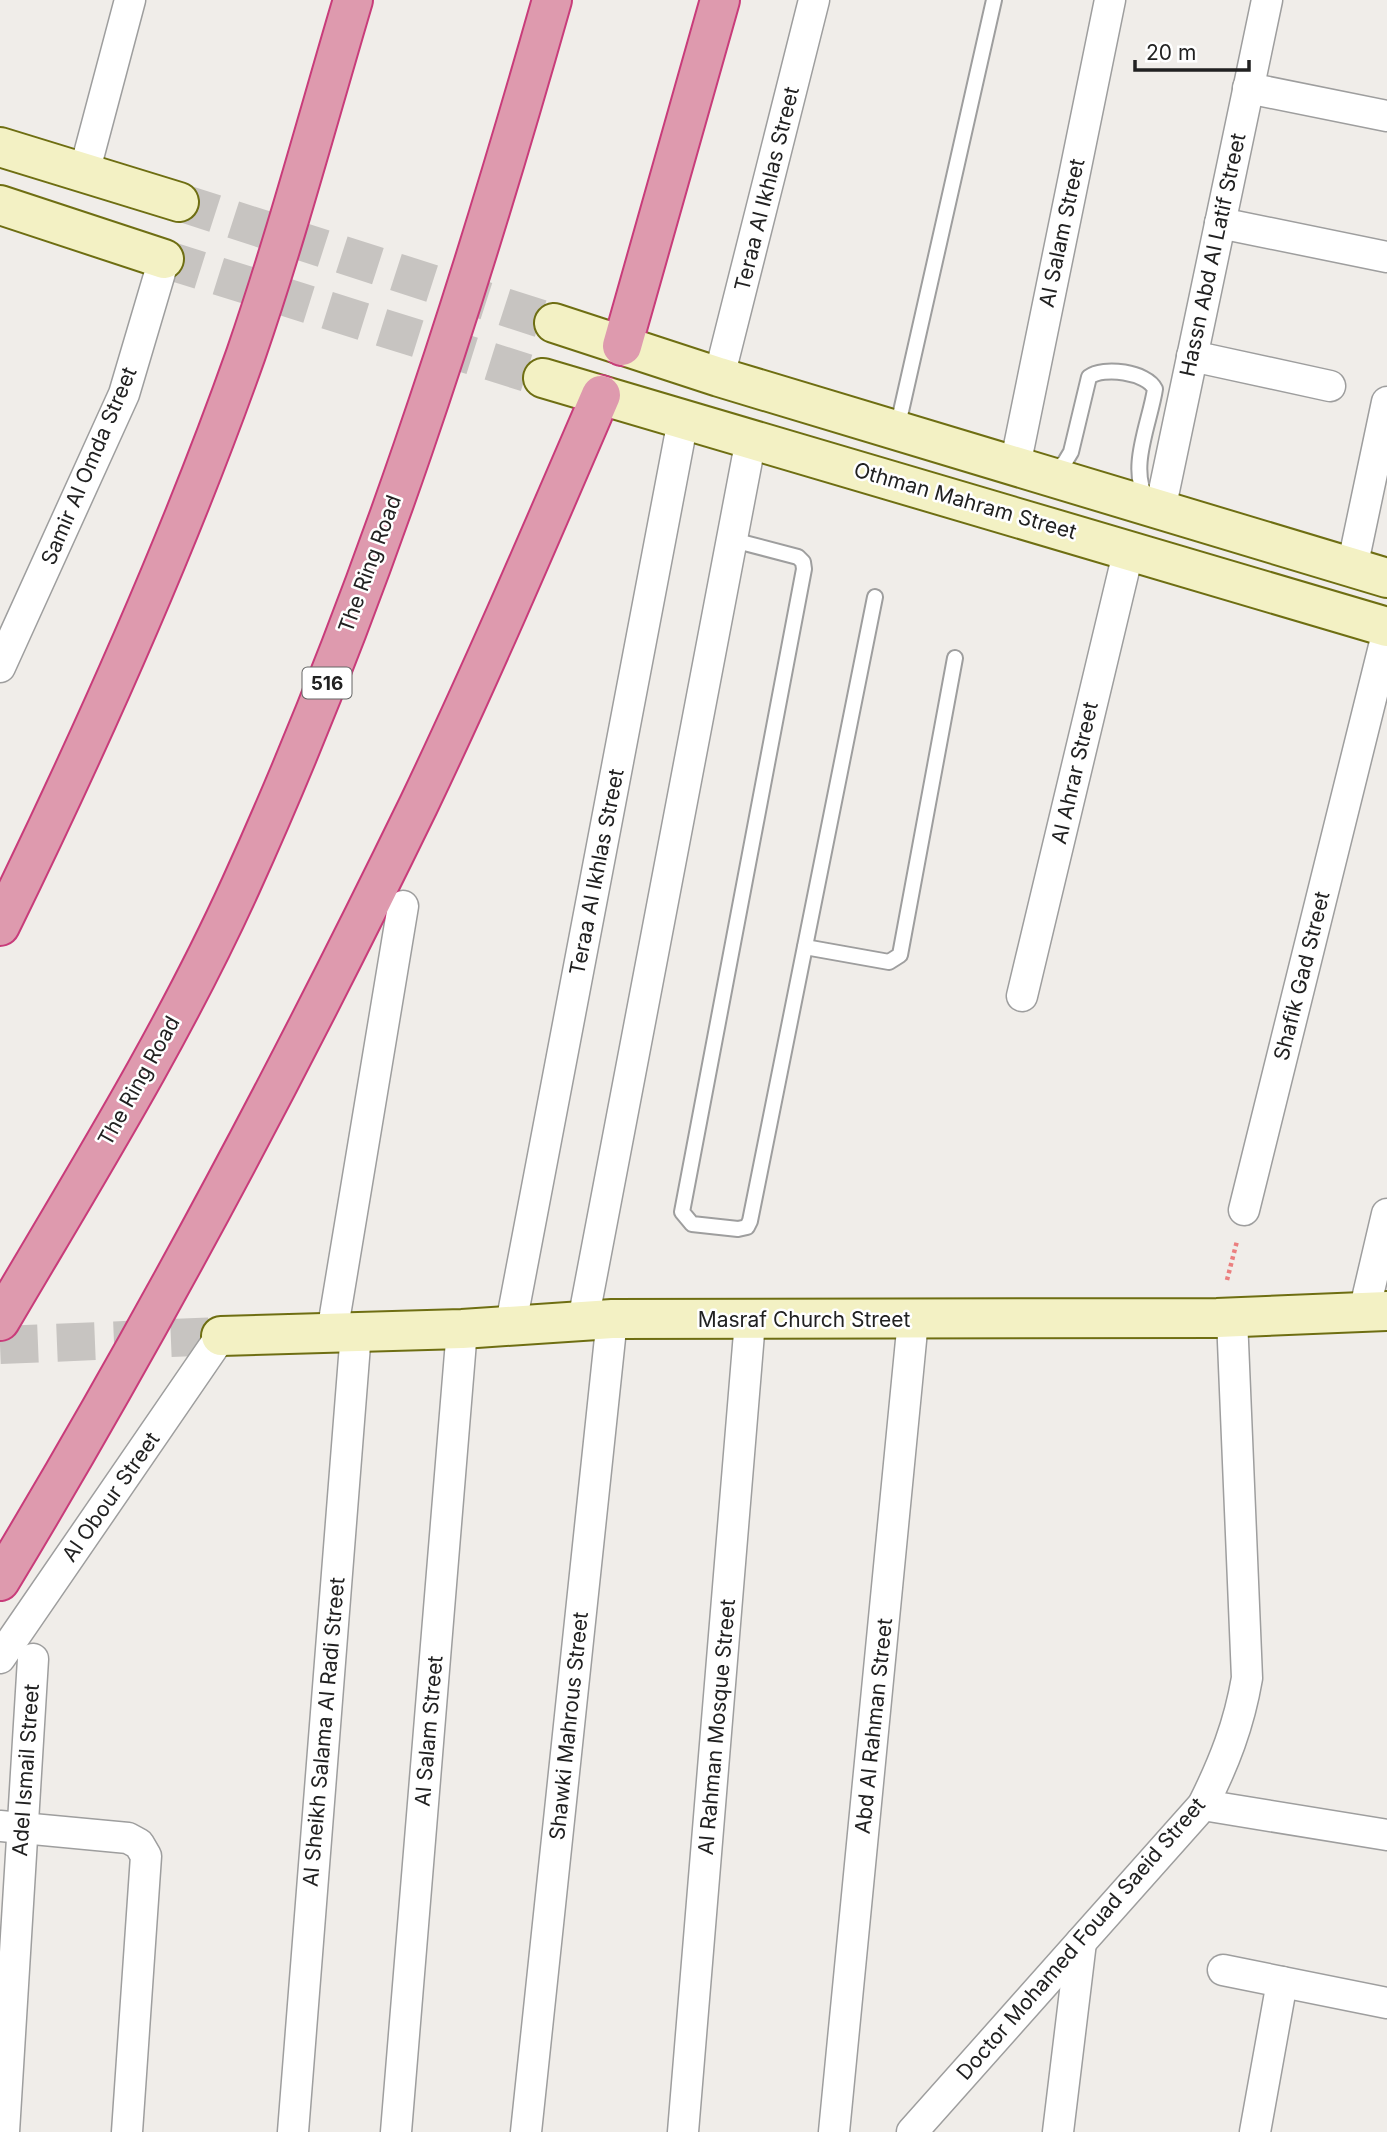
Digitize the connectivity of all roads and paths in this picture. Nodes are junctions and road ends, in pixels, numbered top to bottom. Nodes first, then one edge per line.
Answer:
1 (130, 0) edge
2 (353, 0) edge
3 (552, 0) edge
4 (720, 0) edge
5 (814, 0) edge
6 (994, 0) edge
7 (1110, 0) edge
8 (1267, 0) edge
9 (1248, 88) junction
10 (1387, 116) edge
11 (0, 147) edge
12 (84, 173) junction
13 (179, 202) tunnel mouth
14 (0, 205) edge
15 (1220, 223) junction
16 (1387, 257) edge
17 (164, 260) joint
18 (554, 324) tunnel mouth
19 (622, 346) junction
20 (1192, 356) junction
21 (719, 377) junction
22 (543, 378) tunnel mouth
23 (1330, 386) dead end
24 (601, 395) junction
25 (1387, 402) edge
26 (683, 420) junction
27 (897, 430) junction
28 (751, 439) junction
29 (1031, 471) junction
30 (1157, 509) junction
31 (733, 540) junction
32 (1129, 549) junction
33 (1369, 573) edge
34 (875, 597) dead end
35 (1387, 627) edge
36 (1387, 634) edge
37 (955, 659) dead end
38 (0, 667) edge
39 (403, 906) dead end
40 (0, 926) edge
41 (805, 947) junction
42 (1022, 996) dead end
43 (1244, 1210) joint
44 (1387, 1214) edge
45 (1376, 1311) edge
46 (1225, 1318) junction
47 (598, 1320) junction
48 (913, 1320) junction
49 (0, 1321) edge
50 (750, 1321) junction
51 (511, 1324) junction
52 (462, 1329) junction
53 (344, 1332) junction
54 (221, 1336) joint
55 (0, 1581) edge
56 (0, 1658) edge
57 (33, 1659) dead end
58 (1203, 1805) junction
59 (11, 1827) edge
60 (1387, 1835) edge
61 (9, 1895) edge
62 (1081, 1942) junction
63 (1223, 1970) dead end
64 (7, 1971) edge
65 (1282, 1982) junction
66 (1387, 2003) edge
67 (3, 2127) edge
68 (127, 2132) edge
69 (292, 2132) edge
70 (396, 2132) edge
71 (526, 2132) edge
72 (683, 2132) edge
73 (834, 2132) edge
74 (912, 2132) edge
75 (1058, 2132) edge
76 (1255, 2132) edge

1 - 12 street
2 - 40 highway
3 - 49 highway, The Ring Road / 516
4 - 19 highway
5 - 21 street, Teraa Al Ikhlas Street
6 - 27 lane
7 - 29 street, Al Salam Street
8 - 9 street, Hassn Abd Al Latif Street
9 - 10 street
9 - 15 street, Hassn Abd Al Latif Street
11 - 12 main road
12 - 13 main road
14 - 17 main road
15 - 16 street
15 - 20 street, Hassn Abd Al Latif Street
17 - 38 street, Samir Al Omda Street
18 - 19 main road
19 - 21 main road
20 - 23 street
20 - 30 street, Hassn Abd Al Latif Street
21 - 27 main road
22 - 24 main road, Othman Mahram Street
24 - 26 main road, Othman Mahram Street
24 - 55 highway
25 - 33 street
26 - 28 main road, Othman Mahram Street
26 - 51 street, Teraa Al Ikhlas Street
27 - 29 main road
28 - 31 street
28 - 32 main road, Othman Mahram Street
29 - 30 main road
29 - 30 lane
30 - 33 main road
31 - 41 lane
31 - 47 street
32 - 35 main road, Othman Mahram Street
32 - 42 street, Al Ahrar Street
34 - 41 lane
36 - 43 street, Shafik Gad Street
37 - 41 lane
39 - 53 street, Al Sheikh Salama Al Radi Street
43 - 46 path
44 - 45 street
45 - 46 main road, Masraf Church Street
46 - 48 main road, Masraf Church Street
46 - 58 street, Doctor Mohamed Fouad Saeid Street
47 - 50 main road, Masraf Church Street
47 - 51 main road, Masraf Church Street
47 - 71 street, Shawki Mahrous Street
48 - 50 main road, Masraf Church Street
48 - 73 street, Abd Al Rahman Street
50 - 72 street, Al Rahman Mosque Street
51 - 52 main road, Masraf Church Street
52 - 53 main road, Masraf Church Street
52 - 70 street, Al Salam Street
53 - 54 main road, Masraf Church Street
53 - 69 street, Al Sheikh Salama Al Radi Street
54 - 56 street, Al Obour Street
57 - 59 street, Adel Ismail Street
58 - 60 street
58 - 62 street, Doctor Mohamed Fouad Saeid Street
59 - 61 street, Adel Ismail Street
59 - 68 street
61 - 64 street, Adel Ismail Street
62 - 74 street, Doctor Mohamed Fouad Saeid Street
62 - 75 street
63 - 65 street
64 - 67 street, Adel Ismail Street
65 - 66 street
65 - 76 street

